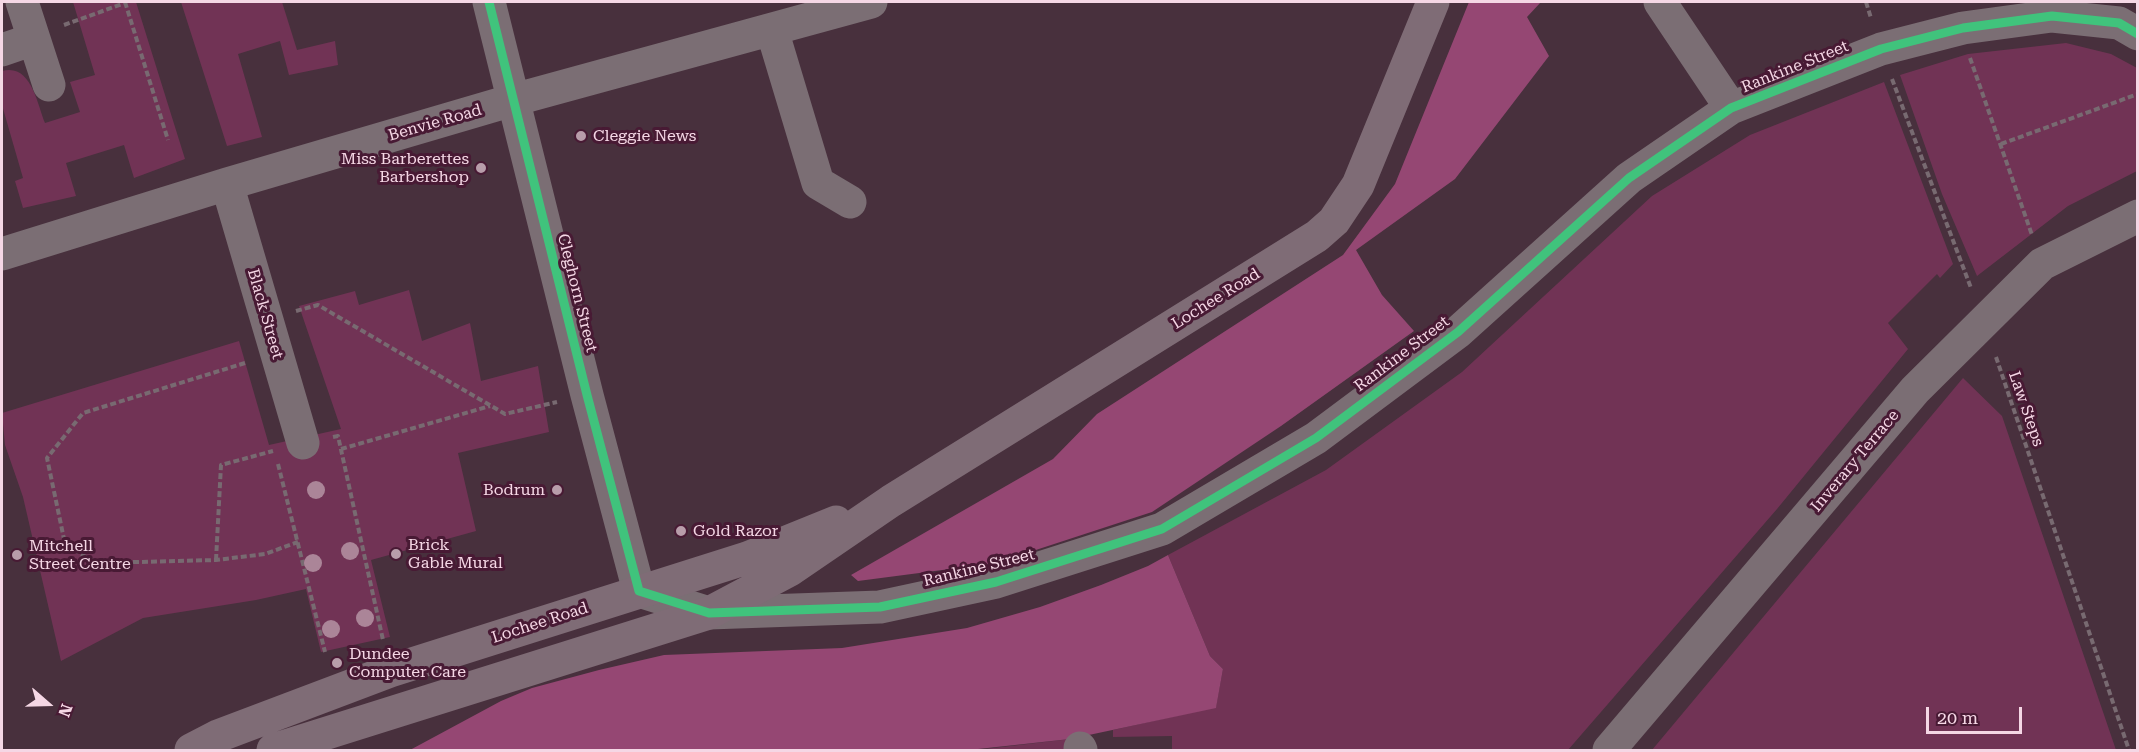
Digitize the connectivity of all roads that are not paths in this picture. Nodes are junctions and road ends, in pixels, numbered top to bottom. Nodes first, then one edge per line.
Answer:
1 (22, 2) edge
2 (489, 2) edge
3 (871, 2) edge
4 (1432, 2) edge
5 (1660, 2) edge
6 (789, 18) edge
7 (2138, 34) edge
8 (34, 39) junction
9 (2, 50) edge
10 (49, 85) dead end
11 (513, 100) junction
12 (1731, 108) junction
13 (227, 184) junction
14 (850, 202) dead end
15 (2138, 216) edge
16 (2, 254) edge
17 (289, 447) road end
18 (891, 501) junction
19 (639, 591) junction
20 (710, 613) junction
21 (257, 721) junction
22 (288, 748) edge
23 (191, 750) edge
24 (236, 750) edge
25 (1609, 750) edge

1 - 8 street
2 - 11 street, Cleghorn Street
3 - 6 street, Benvie Road
4 - 18 main road, Lochee Road
5 - 12 street
6 - 11 street, Benvie Road
6 - 14 street
7 - 12 street, Rankine Street
8 - 9 street
8 - 10 street
11 - 13 street, Benvie Road
11 - 19 street, Cleghorn Street
12 - 20 street, Rankine Street
13 - 16 street, Benvie Road
13 - 17 street, Black Street
15 - 25 street, Inverary Terrace
18 - 19 main road, Lochee Road
18 - 20 main road, Lochee Road
19 - 20 street, Rankine Street
19 - 21 main road, Lochee Road
20 - 22 main road, Lochee Road
21 - 23 main road, Lochee Road
21 - 24 street

